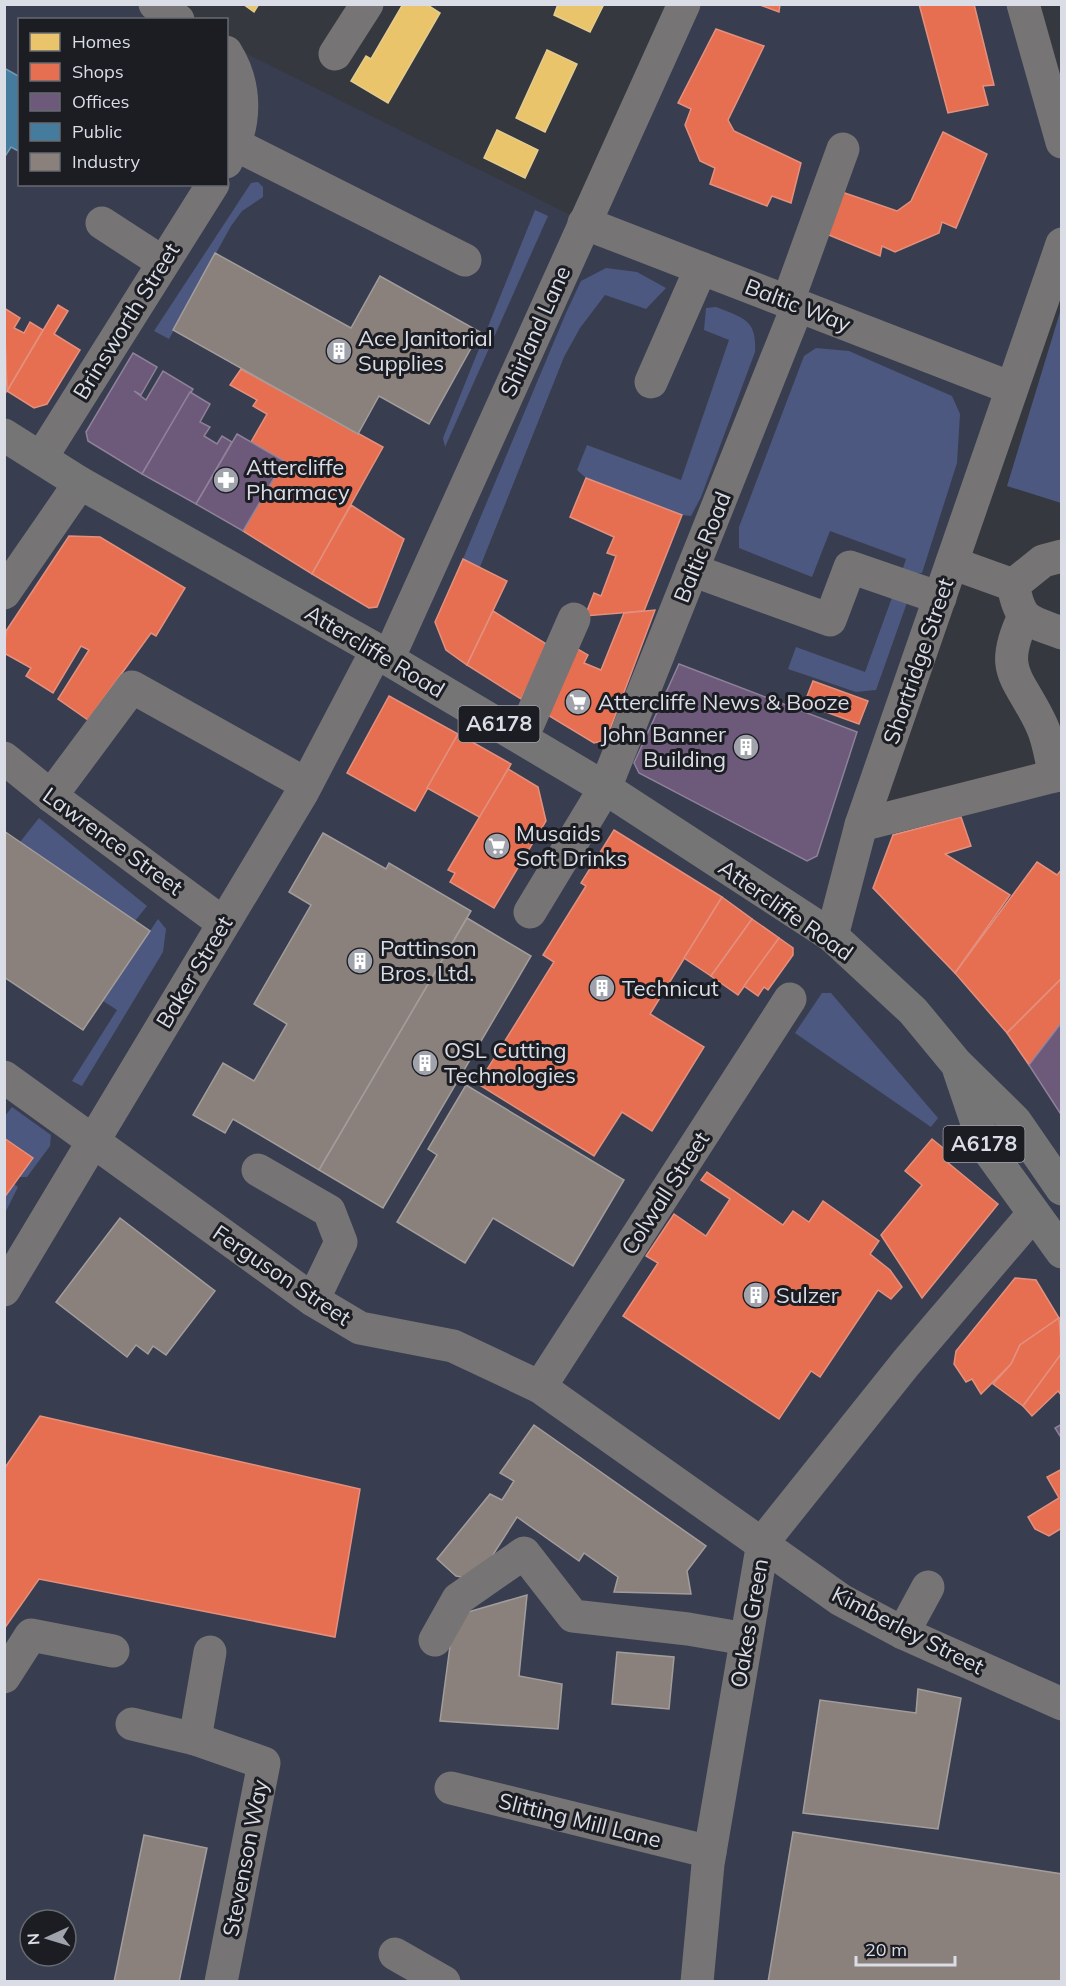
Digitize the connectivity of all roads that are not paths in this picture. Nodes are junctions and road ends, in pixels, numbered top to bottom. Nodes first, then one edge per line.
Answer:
1 (155, 4) edge
2 (367, 4) edge
3 (684, 4) edge
4 (1023, 4) edge
5 (175, 18) edge
6 (335, 54) dead end
7 (228, 55) edge
8 (1062, 142) edge
9 (843, 149) dead end
10 (231, 153) edge
11 (212, 186) edge
12 (102, 223) dead end
13 (584, 223) junction
14 (1062, 244) edge
15 (465, 260) dead end
16 (162, 262) junction
17 (701, 268) junction
18 (793, 303) junction
19 (651, 382) dead end
20 (1011, 388) junction
21 (4, 435) edge
22 (41, 458) junction
23 (80, 483) junction
24 (1061, 556) edge
25 (952, 563) junction
26 (692, 570) junction
27 (1013, 585) junction
28 (4, 593) edge
29 (940, 598) junction
30 (1024, 616) junction
31 (574, 619) dead end
32 (1062, 633) edge
33 (382, 654) junction
34 (522, 738) junction
35 (4, 758) edge
36 (1058, 775) edge
37 (306, 784) junction
38 (605, 788) junction
39 (51, 796) junction
40 (861, 825) junction
41 (530, 912) dead end
42 (223, 923) junction
43 (831, 936) junction
44 (789, 999) dead end
45 (956, 1063) junction
46 (4, 1077) edge
47 (93, 1143) junction
48 (258, 1170) dead end
49 (1062, 1189) edge
50 (1033, 1214) junction
51 (1062, 1252) edge
52 (4, 1290) edge
53 (313, 1300) junction
54 (540, 1387) junction
55 (763, 1542) junction
56 (928, 1587) dead end
57 (903, 1633) junction
58 (746, 1639) junction
59 (435, 1640) dead end
60 (113, 1652) dead end
61 (210, 1652) dead end
62 (4, 1677) edge
63 (1062, 1704) edge
64 (132, 1724) dead end
65 (195, 1739) junction
66 (451, 1788) dead end
67 (710, 1852) junction
68 (395, 1954) dead end
69 (221, 1982) edge
70 (444, 1982) edge
71 (697, 1982) edge

1 - 5 street
2 - 6 street
3 - 13 street, Shirland Lane
4 - 8 street
7 - 10 street
9 - 18 street, Baltic Road
10 - 15 street
11 - 16 street, Brinsworth Street
12 - 16 street
13 - 17 street, Baltic Way
13 - 33 street, Shirland Lane
14 - 20 street, Shortridge Street
16 - 22 street, Brinsworth Street
17 - 18 street, Baltic Way
17 - 19 street
18 - 20 street, Baltic Way
18 - 26 street, Baltic Road
20 - 25 street, Shortridge Street
21 - 22 main road, Attercliffe Road / A6178
22 - 23 main road, Attercliffe Road / A6178
23 - 28 street
23 - 33 main road, Attercliffe Road / A6178
24 - 27 street
25 - 27 street
25 - 29 street, Shortridge Street
26 - 29 street
26 - 38 street, Baltic Road
27 - 30 street
29 - 40 street, Shortridge Street
30 - 32 street
30 - 36 street
31 - 34 street
33 - 34 main road, Attercliffe Road / A6178
33 - 37 street, Baker Street
34 - 38 main road, Attercliffe Road / A6178
35 - 39 street, Lawrence Street
36 - 40 street
37 - 39 street
37 - 42 street, Baker Street
38 - 41 street, Baltic Road
38 - 43 main road, Attercliffe Road / A6178
39 - 42 street, Lawrence Street
40 - 43 street, Shortridge Street
42 - 47 street, Baker Street
43 - 45 main road, Attercliffe Road / A6178
44 - 54 street, Colwall Street
45 - 49 main road, Attercliffe Road / A6178
45 - 50 main road, Attercliffe Road / A6178
46 - 47 street, Ferguson Street
47 - 52 street, Baker Street
47 - 53 street, Ferguson Street
48 - 53 street
50 - 51 main road, Attercliffe Road / A6178
50 - 55 street, Oakes Green
53 - 54 street, Ferguson Street
54 - 55 street, Ferguson Street
55 - 57 street, Kimberley Street
55 - 58 street, Oakes Green
56 - 57 street
57 - 63 street, Kimberley Street
58 - 59 street
58 - 67 street, Oakes Green
60 - 62 street
61 - 65 street
64 - 65 street, Stevenson Way
65 - 69 street, Stevenson Way
66 - 67 street, Slitting Mill Lane
67 - 71 street, Oakes Green
68 - 70 street

